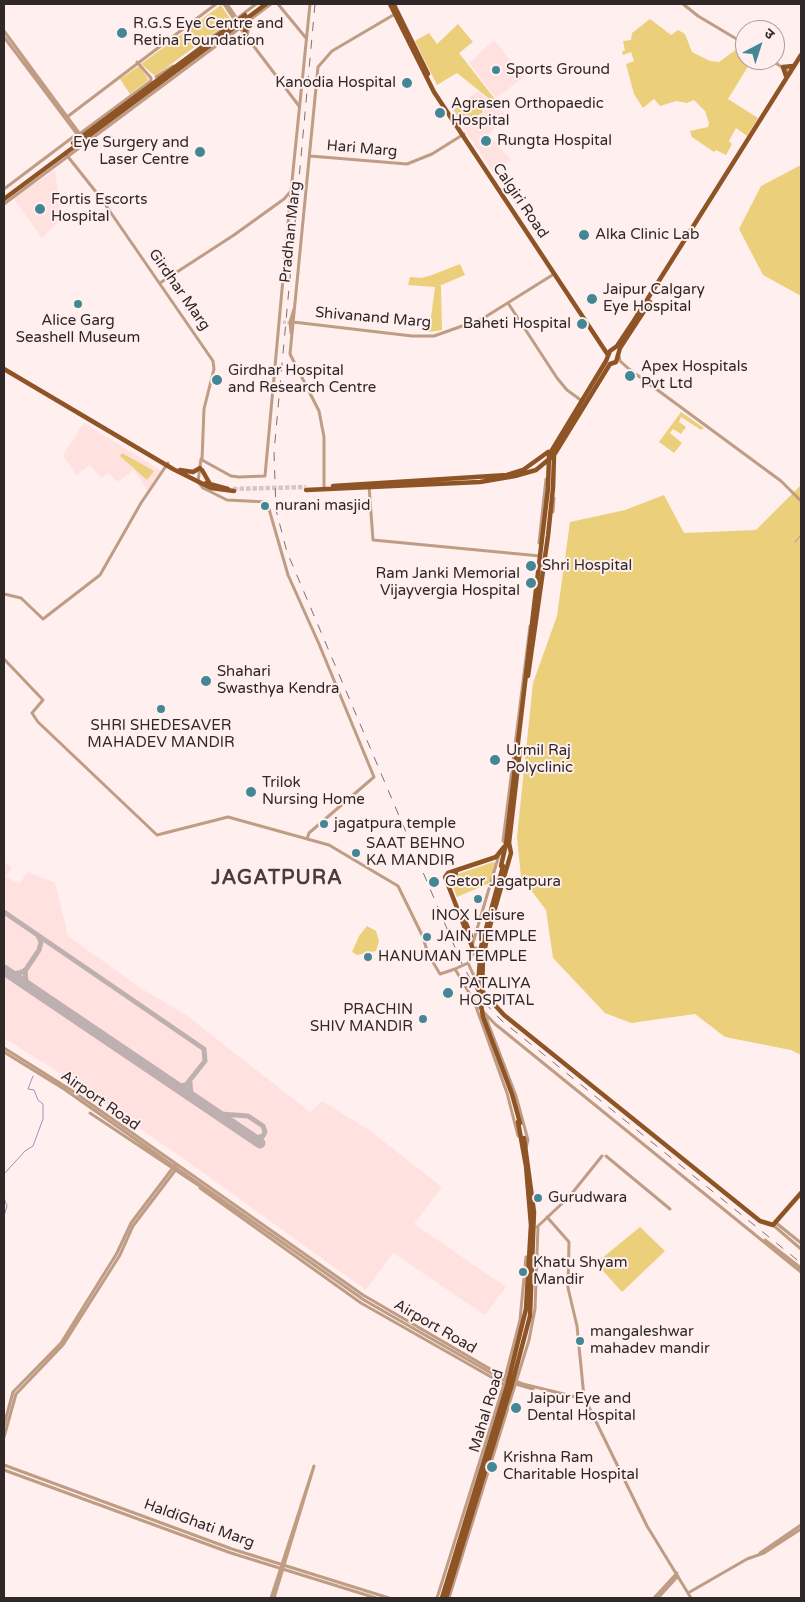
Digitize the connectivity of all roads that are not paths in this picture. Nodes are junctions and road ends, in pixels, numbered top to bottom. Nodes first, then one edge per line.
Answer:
1 (216, 4) edge
2 (226, 4) edge
3 (256, 4) edge
4 (261, 4) edge
5 (266, 4) edge
6 (271, 4) edge
7 (278, 4) edge
8 (310, 4) edge
9 (392, 4) edge
10 (683, 4) edge
11 (396, 13) junction
12 (240, 21) junction
13 (4, 31) edge
14 (4, 36) edge
15 (246, 36) junction
16 (735, 38) edge
17 (306, 39) junction
18 (801, 55) edge
19 (801, 59) edge
20 (137, 62) junction
21 (794, 65) junction
22 (785, 67) edge
23 (785, 68) edge
24 (784, 70) edge
25 (791, 72) junction
26 (786, 77) junction
27 (151, 81) junction
28 (299, 106) junction
29 (67, 117) junction
30 (463, 134) junction
31 (80, 137) junction
32 (66, 154) junction
33 (310, 156) junction
34 (4, 189) edge
35 (291, 190) junction
36 (4, 197) edge
37 (284, 199) junction
38 (290, 203) junction
39 (4, 204) edge
40 (684, 244) junction
41 (554, 274) junction
42 (160, 283) junction
43 (508, 303) junction
44 (281, 307) junction
45 (290, 322) junction
46 (279, 334) junction
47 (613, 349) junction
48 (619, 354) junction
49 (608, 355) junction
50 (610, 363) junction
51 (622, 363) junction
52 (4, 367) edge
53 (582, 400) junction
54 (549, 458) junction
55 (202, 459) junction
56 (167, 464) junction
57 (201, 469) junction
58 (180, 470) junction
59 (534, 470) junction
60 (548, 478) junction
61 (200, 481) junction
62 (212, 485) junction
63 (369, 485) junction
64 (552, 487) junction
65 (306, 488) tunnel mouth
66 (324, 488) junction
67 (223, 494) junction
68 (233, 501) junction
69 (801, 501) edge
70 (539, 556) junction
71 (4, 594) edge
72 (4, 660) edge
73 (526, 673) junction
74 (307, 839) junction
75 (507, 843) junction
76 (499, 854) junction
77 (501, 865) junction
78 (474, 947) junction
79 (482, 957) junction
80 (468, 963) junction
81 (455, 969) junction
82 (482, 992) junction
83 (475, 1003) junction
84 (484, 1012) junction
85 (4, 1050) edge
86 (90, 1113) dead end
87 (524, 1136) junction
88 (524, 1147) junction
89 (175, 1167) junction
90 (801, 1193) edge
91 (670, 1209) dead end
92 (547, 1217) junction
93 (774, 1223) junction
94 (534, 1226) junction
95 (762, 1240) junction
96 (801, 1243) edge
97 (801, 1248) edge
98 (801, 1268) edge
99 (801, 1272) edge
100 (509, 1381) junction
101 (584, 1397) junction
102 (4, 1425) edge
103 (4, 1437) edge
104 (4, 1465) edge
105 (4, 1470) edge
106 (476, 1482) junction
107 (801, 1525) edge
108 (801, 1529) edge
109 (760, 1553) junction
110 (282, 1567) junction
111 (678, 1575) junction
112 (688, 1593) junction
113 (273, 1598) edge
114 (376, 1598) edge
115 (389, 1598) edge
116 (437, 1598) edge
117 (442, 1598) edge
118 (448, 1598) edge
119 (654, 1598) edge
120 (658, 1598) edge
121 (690, 1598) edge

1 - 20 street
2 - 12 street
3 - 12 street
4 - 12 main road
5 - 12 main road
6 - 15 street
7 - 17 street
8 - 17 street
9 - 11 main road, Calgiri Road
10 - 16 street
11 - 30 main road, Calgiri Road
11 - 33 street, Pradhan Marg
12 - 15 main road
12 - 15 street
12 - 27 main road
12 - 31 main road
12 - 32 street
13 - 29 street
14 - 31 street
15 - 28 street
17 - 28 street
18 - 21 main road
19 - 25 main road
20 - 27 street
20 - 29 street
21 - 22 main road
21 - 25 main road
23 - 25 street
24 - 26 main road
25 - 26 main road
25 - 40 main road
26 - 40 main road
27 - 31 main road
28 - 35 street
29 - 31 street
30 - 33 street, Hari Marg
30 - 41 main road, Calgiri Road
30 - 47 main road, Calgiri Road
31 - 32 main road
31 - 34 street
31 - 36 main road
32 - 36 main road
32 - 39 street
32 - 42 street, Girdhar Marg
33 - 45 street, Pradhan Marg
35 - 37 street
35 - 38 street
37 - 38 street
37 - 42 street
38 - 44 street
40 - 47 main road
40 - 48 main road
41 - 43 street, Shivanand Marg
41 - 49 main road, Calgiri Road
42 - 55 street, Girdhar Marg
43 - 45 street, Shivanand Marg
43 - 53 street
44 - 46 street
44 - 46 street
45 - 66 street, Pradhan Marg
46 - 55 street
47 - 48 main road, Calgiri Road
47 - 49 main road
48 - 50 main road
48 - 51 street
49 - 50 main road
50 - 51 street
50 - 53 main road
50 - 54 main road
51 - 69 street
52 - 56 main road
53 - 54 main road
54 - 59 main road
54 - 60 main road
54 - 63 main road
54 - 64 main road
55 - 57 street, Girdhar Marg
56 - 58 main road
56 - 61 main road
56 - 71 street
57 - 58 main road
57 - 61 street, Girdhar Marg
57 - 62 main road
58 - 61 main road
59 - 60 main road
59 - 63 main road
60 - 64 main road
60 - 70 street
61 - 62 main road
61 - 67 main road
61 - 68 street
62 - 67 main road
63 - 66 main road
63 - 70 street
64 - 70 main road
64 - 73 main road
65 - 66 main road
67 - 68 street
68 - 74 street
70 - 73 main road
72 - 74 street
73 - 75 main road
74 - 81 street
75 - 76 main road
75 - 77 main road
75 - 79 main road
76 - 77 street
76 - 78 main road
77 - 78 street
77 - 78 main road
77 - 87 main road, bridge
78 - 79 main road
78 - 80 street
79 - 82 main road
80 - 81 street
80 - 82 street
81 - 83 street
82 - 93 main road
83 - 84 street
83 - 88 street
84 - 87 street
84 - 95 street
85 - 89 street, Airport Road
86 - 89 street
87 - 88 main road
88 - 94 main road
89 - 100 street, Airport Road
89 - 100 street, Airport Road
89 - 102 street
89 - 103 street
90 - 93 main road
91 - 92 street
92 - 94 street
92 - 101 street
93 - 96 street
93 - 97 street
94 - 100 main road, Mahal Road
94 - 100 main road, Mahal Road
95 - 98 street
95 - 99 street
100 - 101 street, Airport Road
100 - 106 main road, Mahal Road
100 - 118 main road, Mahal Road
101 - 111 street
104 - 110 street, HaldiGhati Marg
105 - 110 street, HaldiGhati Marg
106 - 116 street
106 - 117 main road, Mahal Road
107 - 109 street
108 - 109 street
109 - 112 street
110 - 110 street
110 - 113 street
110 - 114 street, HaldiGhati Marg
110 - 115 street, HaldiGhati Marg
111 - 112 street
111 - 119 street
111 - 120 street
112 - 121 street

